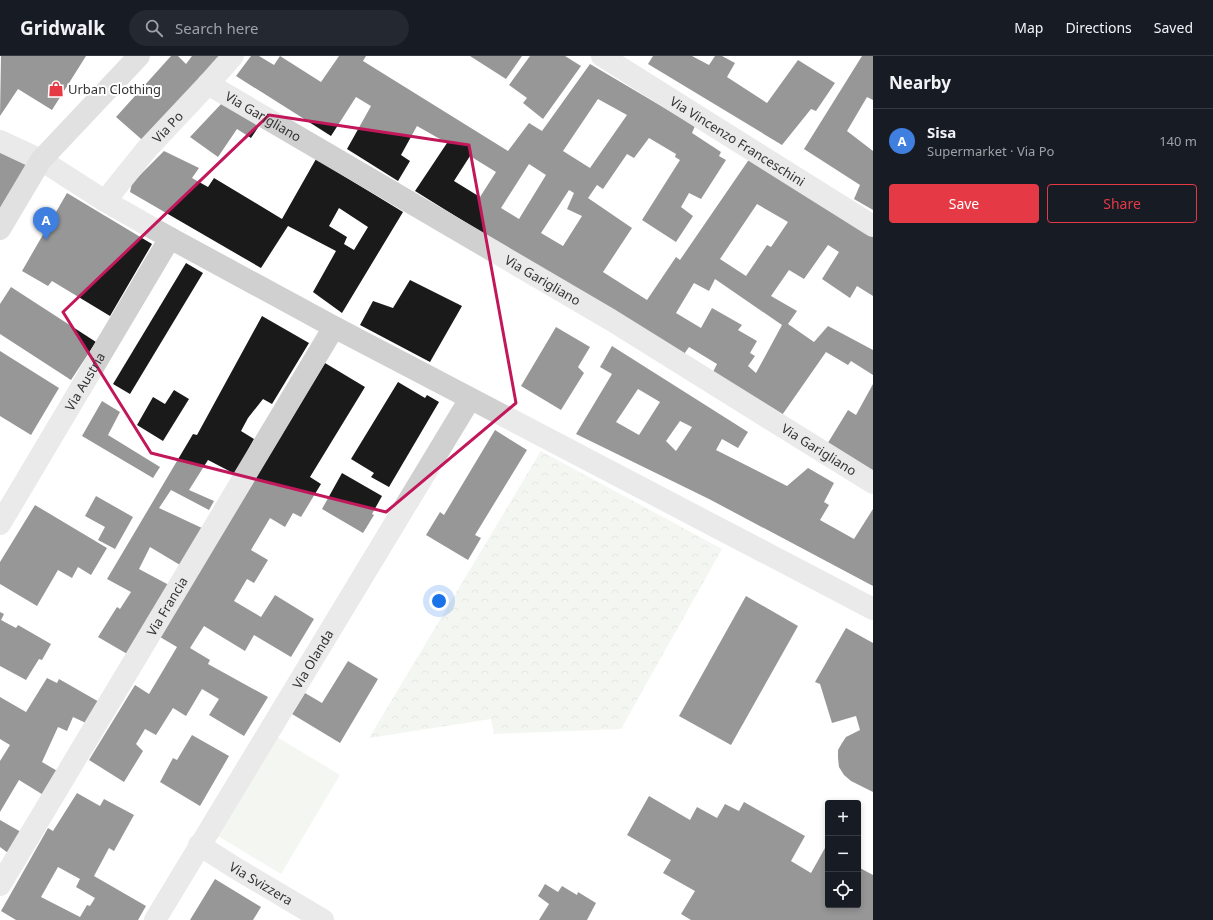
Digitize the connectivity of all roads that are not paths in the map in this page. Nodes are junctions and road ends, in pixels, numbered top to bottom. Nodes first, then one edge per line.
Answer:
1 (138, 56) edge
2 (233, 56) edge
3 (602, 56) edge
4 (208, 84) junction
5 (0, 141) edge
6 (41, 160) junction
7 (105, 201) junction
8 (873, 226) edge
9 (0, 229) edge
10 (170, 238) junction
11 (334, 327) junction
12 (470, 398) junction
13 (873, 483) edge
14 (0, 524) edge
15 (873, 609) edge
16 (199, 845) junction
17 (0, 885) edge
18 (155, 920) edge
19 (323, 920) edge

1 - 6 street
2 - 4 street, Via Po
3 - 8 street, Via Vincenzo Franceschini
4 - 7 street, Via Po
4 - 13 street, Via Garigliano
5 - 6 street
6 - 7 street
6 - 9 street
7 - 10 street
10 - 11 street
10 - 14 street, Via Austria
11 - 12 street
11 - 17 street, Via Francia
12 - 15 street
12 - 16 street, Via Olanda
16 - 18 street, Via Olanda
16 - 19 street, Via Svizzera

